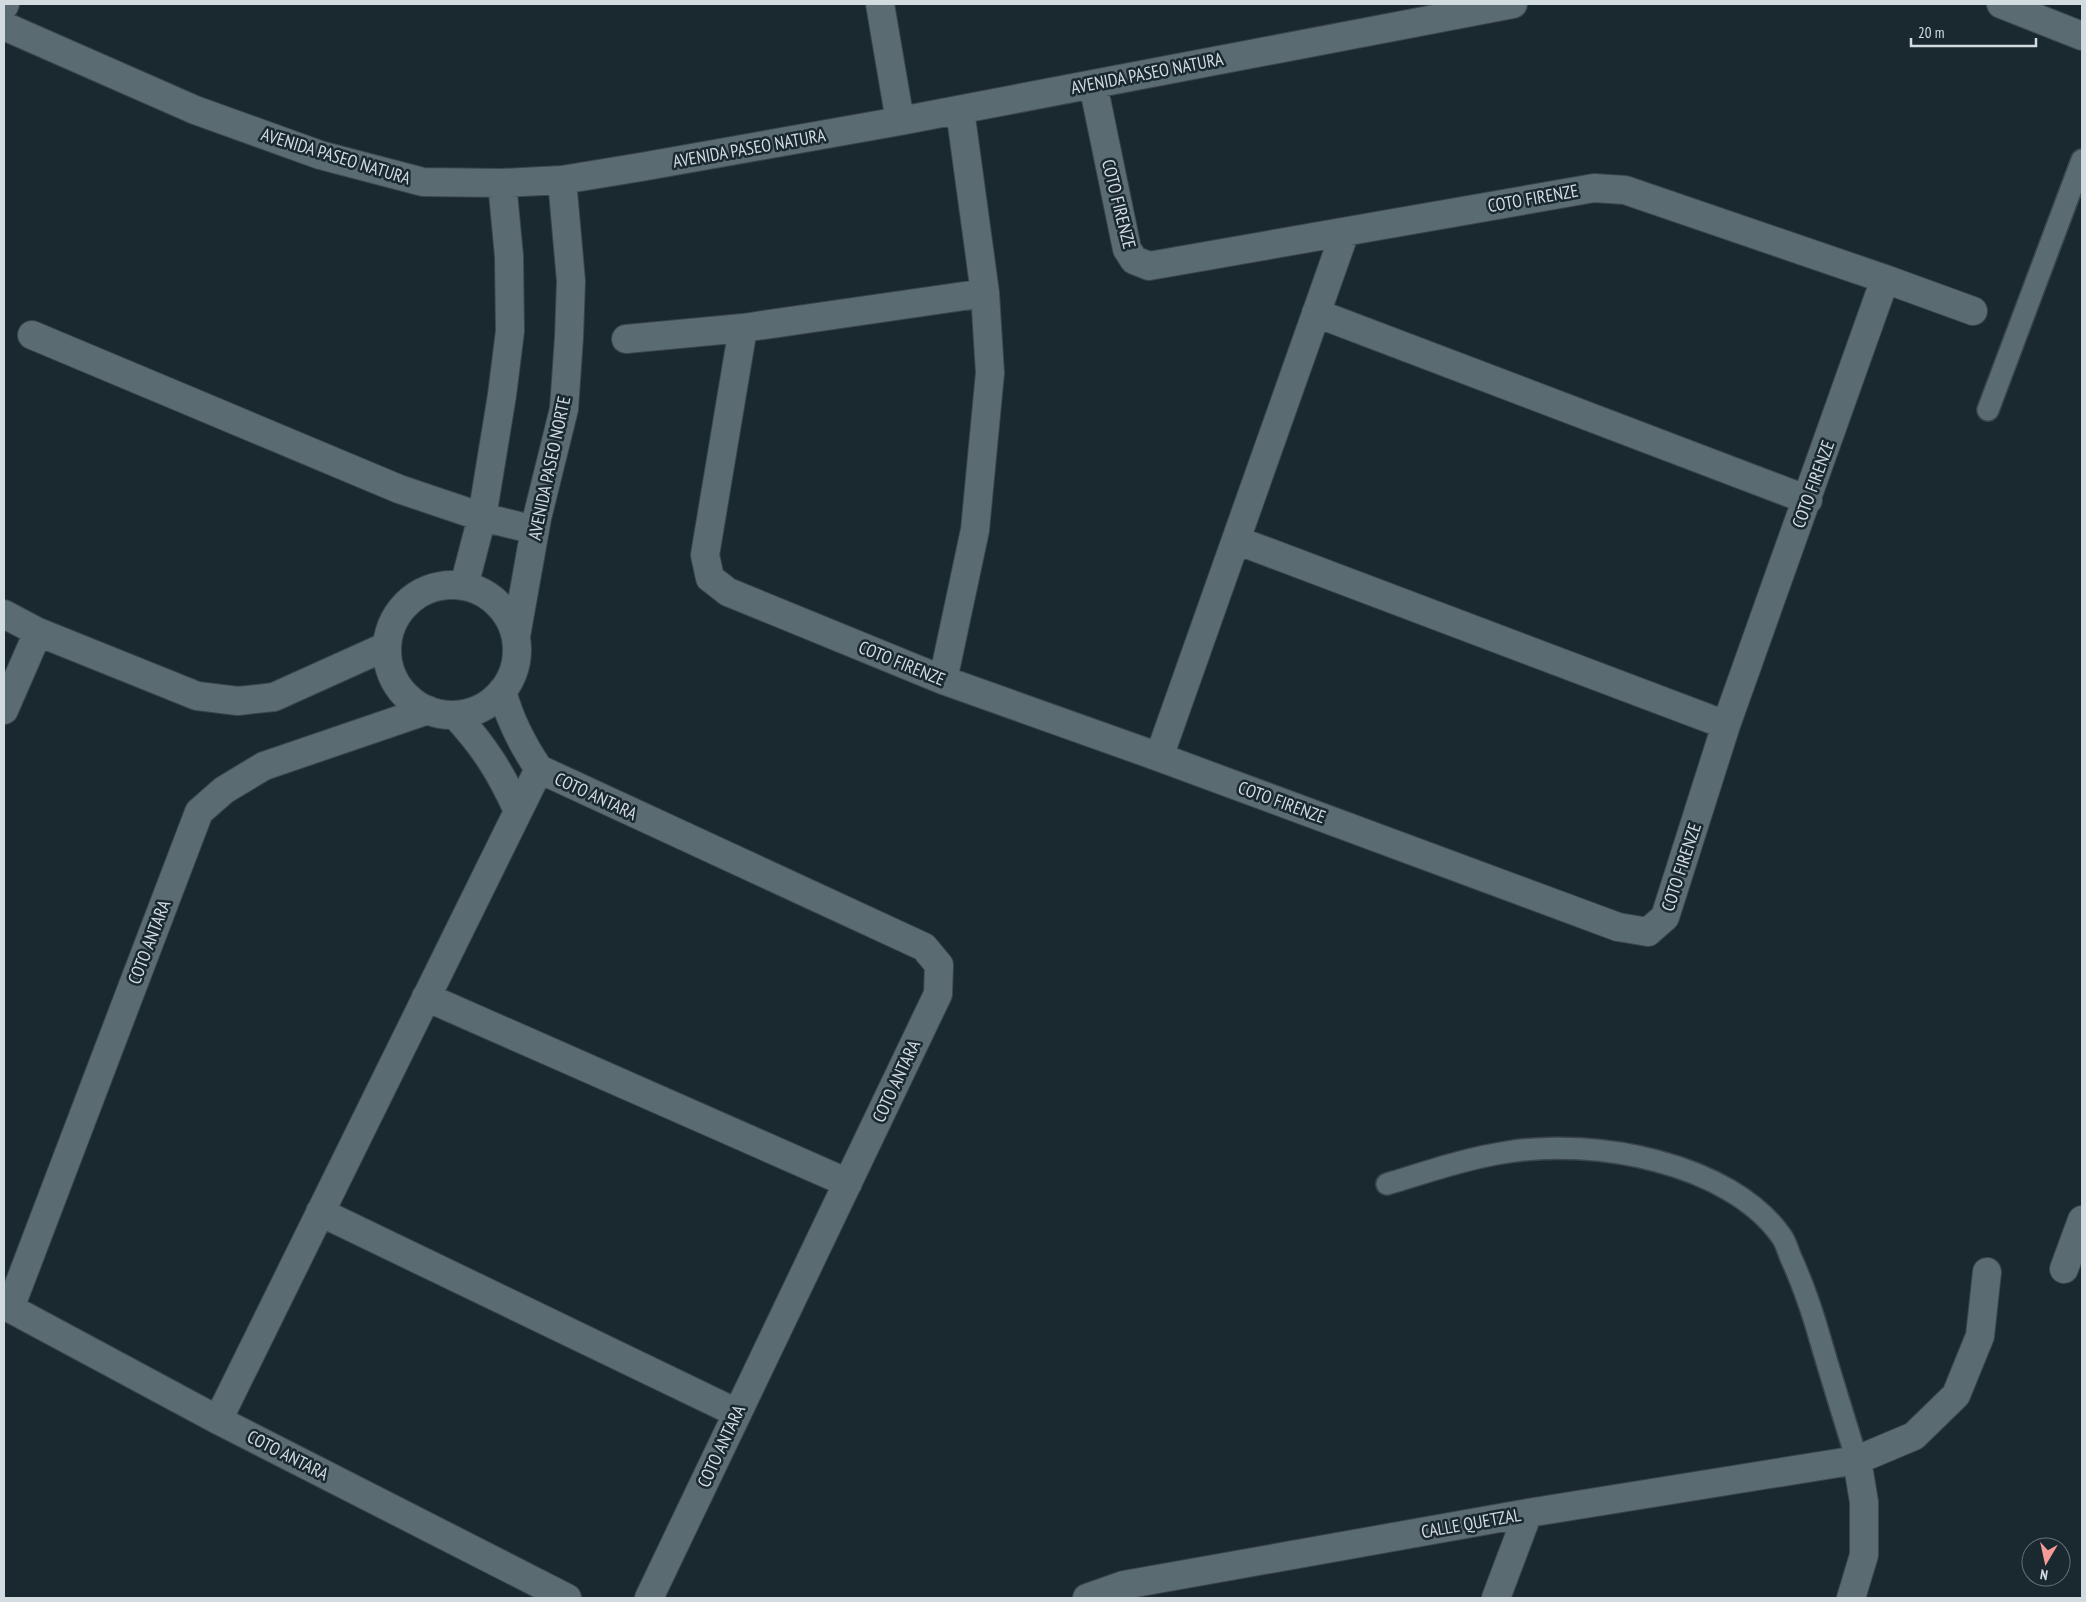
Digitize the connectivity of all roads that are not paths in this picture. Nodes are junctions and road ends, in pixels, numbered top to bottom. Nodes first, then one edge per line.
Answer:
1 (880, 4) edge
2 (1513, 4) edge
3 (2001, 4) edge
4 (4, 26) edge
5 (2082, 36) edge
6 (1093, 84) junction
7 (960, 110) junction
8 (900, 121) junction
9 (2082, 160) edge
10 (562, 180) junction
11 (502, 183) junction
12 (1345, 232) junction
13 (1885, 279) junction
14 (985, 293) junction
15 (1972, 311) dead end
16 (1316, 312) junction
17 (743, 328) junction
18 (32, 335) dead end
19 (626, 339) dead end
20 (1988, 410) dead end
21 (1808, 500) junction
22 (482, 517) junction
23 (535, 530) junction
24 (1236, 540) junction
25 (464, 586) junction
26 (4, 614) edge
27 (38, 632) junction
28 (516, 636) junction
29 (387, 646) junction
30 (942, 680) junction
31 (502, 691) junction
32 (4, 710) edge
33 (428, 710) junction
34 (456, 716) junction
35 (1726, 725) junction
36 (1159, 757) junction
37 (539, 769) junction
38 (518, 812) junction
39 (426, 997) junction
40 (848, 1183) junction
41 (1387, 1184) dead end
42 (320, 1212) junction
43 (2082, 1220) edge
44 (2064, 1269) dead end
45 (1987, 1272) dead end
46 (7, 1307) edge
47 (737, 1413) junction
48 (218, 1420) junction
49 (1856, 1460) junction
50 (1528, 1513) junction
51 (567, 1598) edge
52 (649, 1598) edge
53 (1087, 1598) edge
54 (1496, 1598) edge
55 (1851, 1598) edge

1 - 8 street
2 - 6 street, AVENIDA PASEO NATURA
3 - 5 street
4 - 11 street, AVENIDA PASEO NATURA
6 - 7 street, AVENIDA PASEO NATURA
6 - 12 street, COTO FIRENZE
7 - 8 street, AVENIDA PASEO NATURA
7 - 14 street
8 - 10 street, AVENIDA PASEO NATURA
9 - 20 lane
10 - 11 street, AVENIDA PASEO NATURA
10 - 23 street, AVENIDA PASEO NORTE
11 - 22 street
12 - 13 street, COTO FIRENZE
12 - 16 street
13 - 15 street
13 - 21 street, COTO FIRENZE
14 - 17 street
14 - 30 street
16 - 21 street
16 - 24 street
17 - 19 street
17 - 30 street, COTO FIRENZE
18 - 22 street
21 - 35 street, COTO FIRENZE
22 - 23 street
22 - 25 street
23 - 28 street, AVENIDA PASEO NORTE
24 - 35 street
24 - 36 street
25 - 28 street
25 - 29 street
26 - 27 street
27 - 29 street
27 - 32 street
28 - 31 street
29 - 33 street
30 - 36 street, COTO FIRENZE
31 - 34 street
31 - 37 street
33 - 34 street
33 - 46 street, COTO ANTARA
34 - 38 street
35 - 36 street, COTO FIRENZE
37 - 38 street
37 - 40 street, COTO ANTARA
38 - 39 street
39 - 40 street
39 - 42 street
40 - 47 street, COTO ANTARA
41 - 49 lane
42 - 47 street
42 - 48 street
43 - 44 street
45 - 49 street, CALLE QUETZAL
46 - 48 street, COTO ANTARA
47 - 52 street, COTO ANTARA
48 - 51 street, COTO ANTARA
49 - 50 street, CALLE QUETZAL
49 - 55 street
50 - 53 street, CALLE QUETZAL
50 - 54 street

